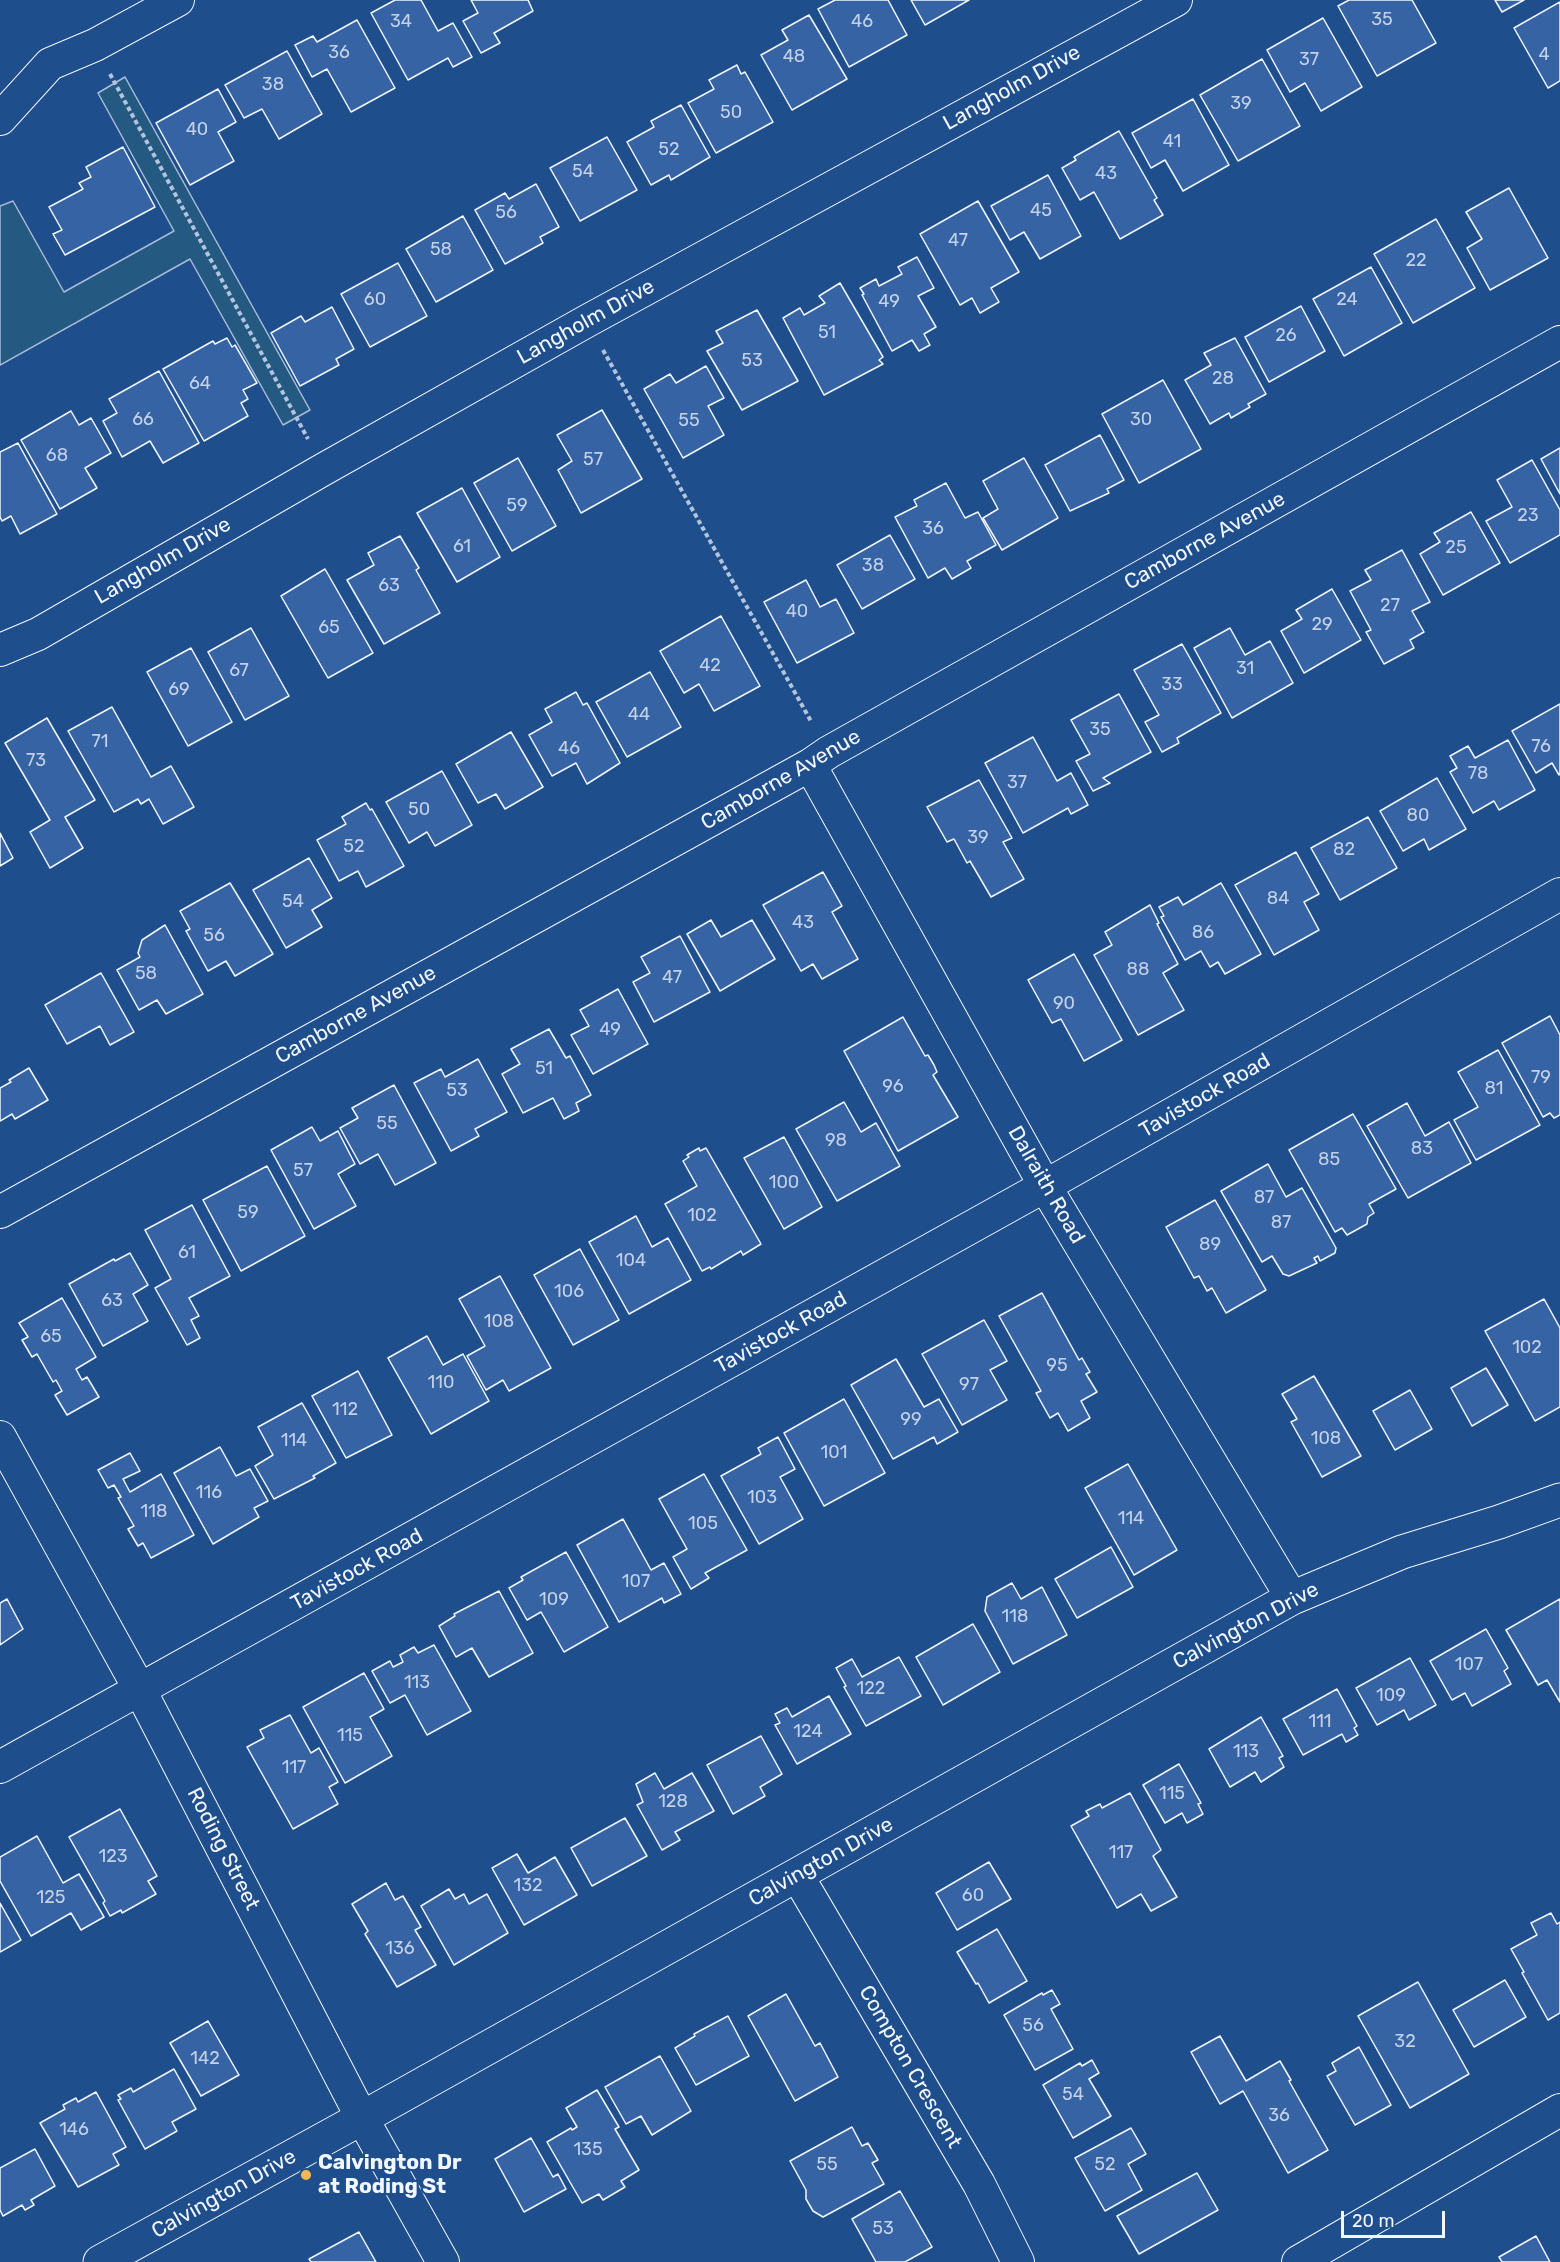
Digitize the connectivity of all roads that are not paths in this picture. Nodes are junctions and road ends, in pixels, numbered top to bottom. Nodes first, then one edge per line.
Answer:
1 (178, 0) edge
2 (1176, 0) edge
3 (1138, 8) edge
4 (0, 119) edge
5 (1560, 342) edge
6 (0, 650) edge
7 (820, 759) junction
8 (1560, 894) edge
9 (1046, 1186) junction
10 (0, 1212) edge
11 (0, 1437) edge
12 (1560, 1500) edge
13 (1292, 1598) junction
14 (140, 1690) junction
15 (0, 1767) edge
16 (797, 1875) junction
17 (1560, 2110) edge
18 (362, 2118) junction
19 (100, 2262) edge
20 (443, 2262) edge
21 (1018, 2262) edge
22 (1298, 2262) edge

1 - 4 street
2 - 3 street, Langholm Drive
3 - 6 street, Langholm Drive
5 - 7 street, Camborne Avenue
7 - 9 street, Dalraith Road
7 - 10 street, Camborne Avenue
8 - 9 street, Tavistock Road
9 - 13 street, Dalraith Road
9 - 14 street, Tavistock Road
11 - 14 street, Roding Street
12 - 13 street, Calvington Drive
13 - 16 street, Calvington Drive
14 - 15 street, Tavistock Road
14 - 18 street, Roding Street
16 - 18 street, Calvington Drive
16 - 21 street, Compton Crescent
17 - 22 street
18 - 19 street, Calvington Drive
18 - 20 street, Roding Street

